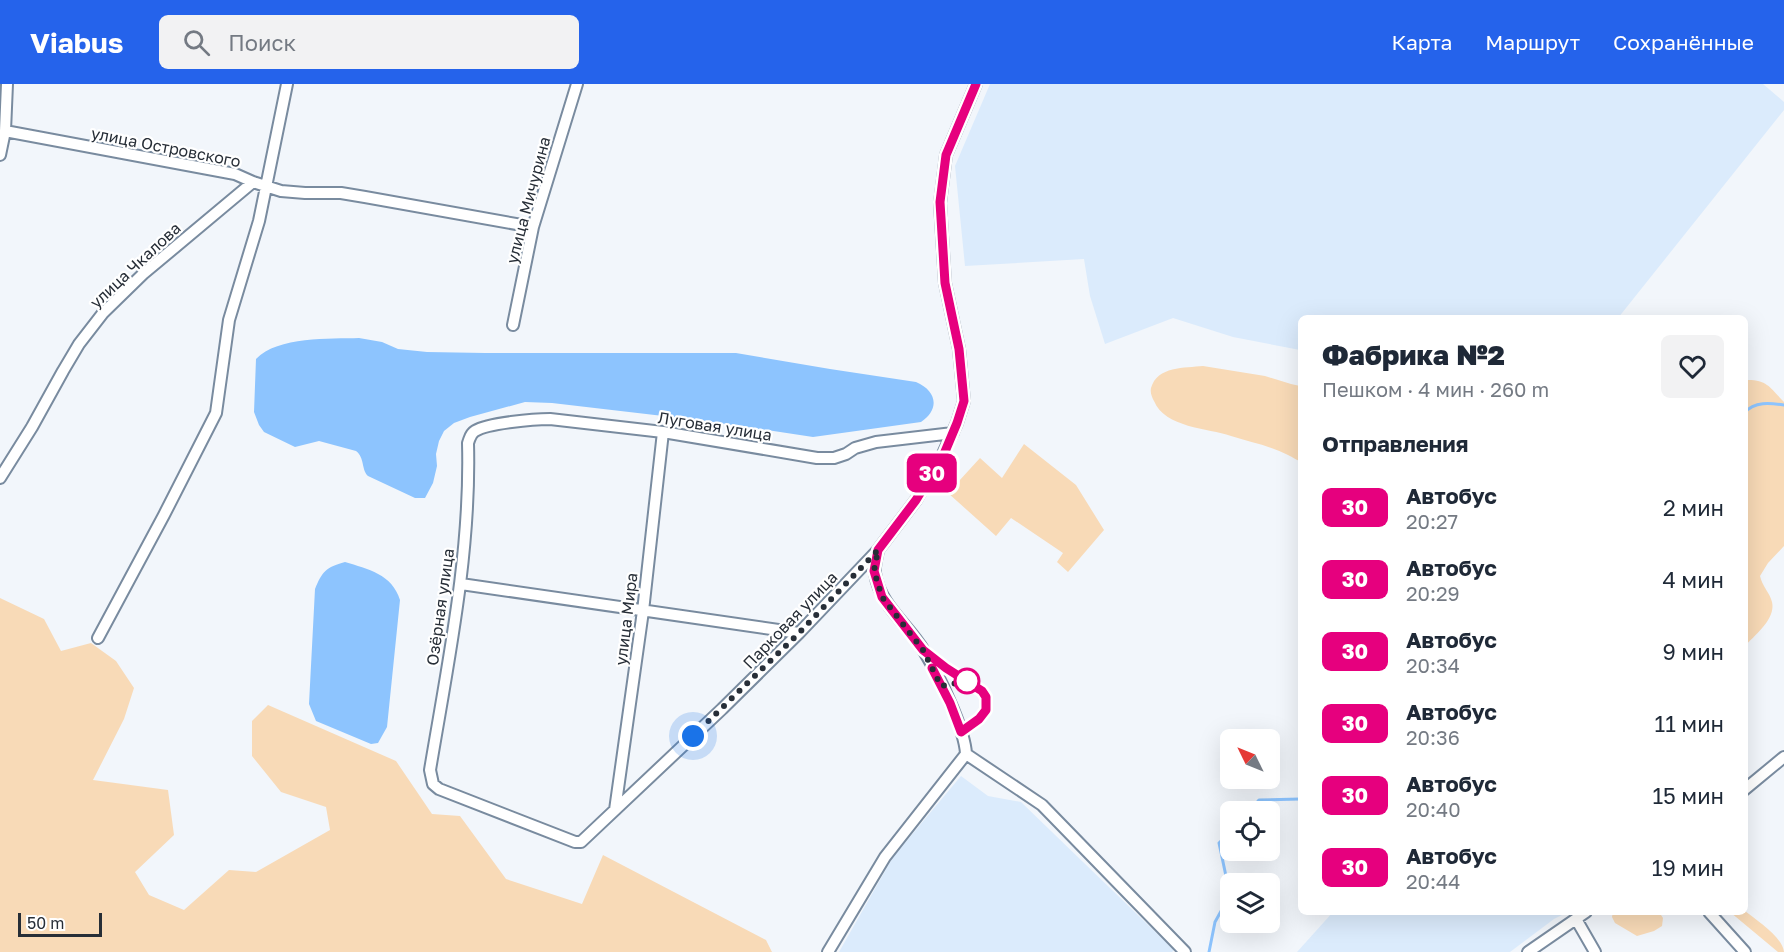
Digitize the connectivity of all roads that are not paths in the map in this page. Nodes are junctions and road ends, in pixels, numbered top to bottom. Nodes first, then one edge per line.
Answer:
1 (7, 84) edge
2 (287, 84) edge
3 (577, 84) edge
4 (976, 84) edge
5 (5, 131) junction
6 (0, 155) edge
7 (253, 182) junction
8 (265, 186) junction
9 (533, 227) junction
10 (513, 325) dead end
11 (663, 432) junction
12 (953, 433) junction
13 (471, 435) joint
14 (0, 478) edge
15 (878, 550) junction
16 (461, 584) junction
17 (643, 611) junction
18 (799, 633) junction
19 (98, 638) dead end
20 (966, 754) junction
21 (1784, 757) edge
22 (1748, 787) edge
23 (615, 810) junction
24 (581, 842) joint
25 (1582, 915) edge
26 (1712, 915) edge
27 (1576, 919) junction
28 (828, 952) edge
29 (1185, 952) edge
30 (1528, 952) edge
31 (1595, 952) edge
32 (1745, 952) edge

1 - 5 street
2 - 8 street
3 - 9 street, улица Мичурина
4 - 12 street, Парковая улица
5 - 6 street
5 - 7 street, улица Островского
7 - 8 street, улица Островского
7 - 14 street, улица Чкалова
8 - 9 street, улица Островского
8 - 19 street
9 - 10 street, улица Мичурина
11 - 12 street, Луговая улица
11 - 13 street, Луговая улица
11 - 17 street, улица Мира
12 - 15 street, Парковая улица
13 - 16 street, Озёрная улица
15 - 18 street, Парковая улица
15 - 20 street
16 - 17 street
16 - 24 street, Озёрная улица
17 - 18 street
17 - 23 street, улица Мира
18 - 23 street, Парковая улица
20 - 28 street
20 - 29 street
21 - 22 street
23 - 24 street, Парковая улица
25 - 27 street
26 - 32 street
27 - 30 street
27 - 31 street

